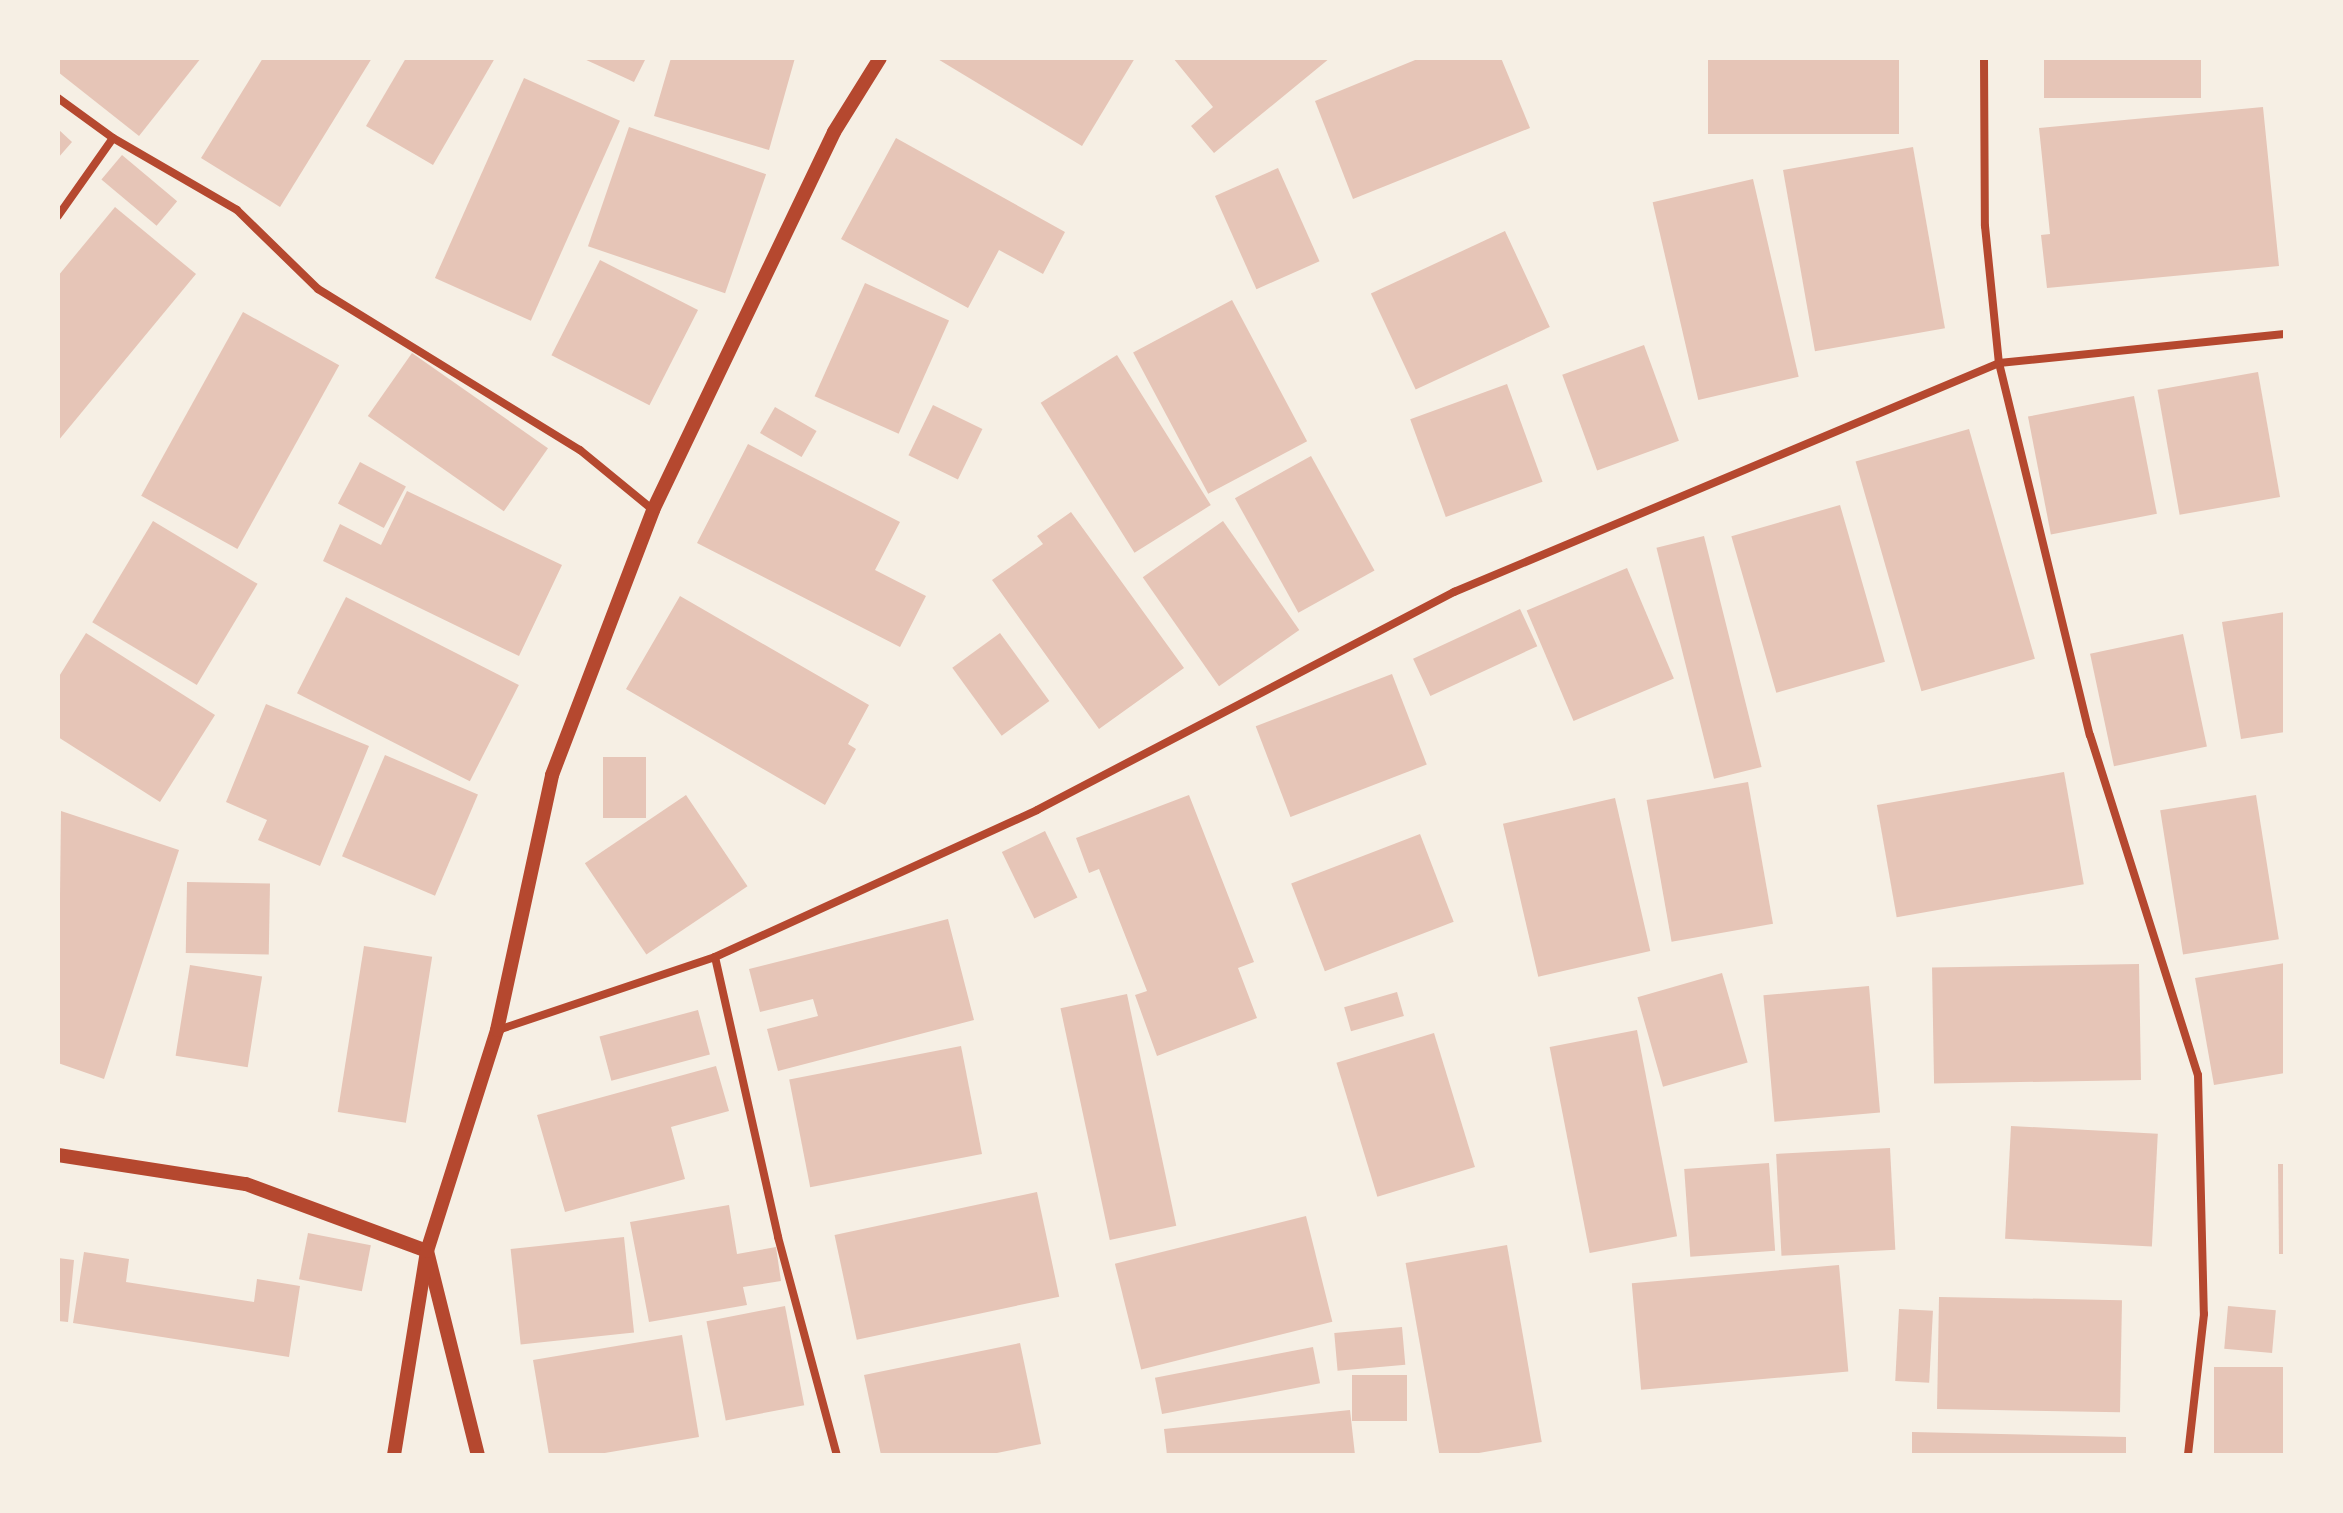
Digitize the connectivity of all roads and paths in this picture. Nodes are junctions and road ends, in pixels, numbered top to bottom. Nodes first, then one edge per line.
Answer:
1 (880, 58) edge
2 (1984, 58) edge
3 (58, 98) edge
4 (113, 138) junction
5 (58, 216) edge
6 (2285, 334) edge
7 (1999, 363) junction
8 (653, 510) junction
9 (715, 957) junction
10 (497, 1030) junction
11 (58, 1155) edge
12 (427, 1251) junction
13 (394, 1455) edge
14 (478, 1455) edge
15 (837, 1455) edge
16 (2188, 1455) edge

1 - 8 street
2 - 7 street
3 - 4 street
4 - 5 street
4 - 8 street
6 - 7 street
7 - 9 street
7 - 16 street
8 - 10 street
9 - 10 street
9 - 15 street
10 - 12 street
11 - 12 street
12 - 13 street
12 - 14 street

